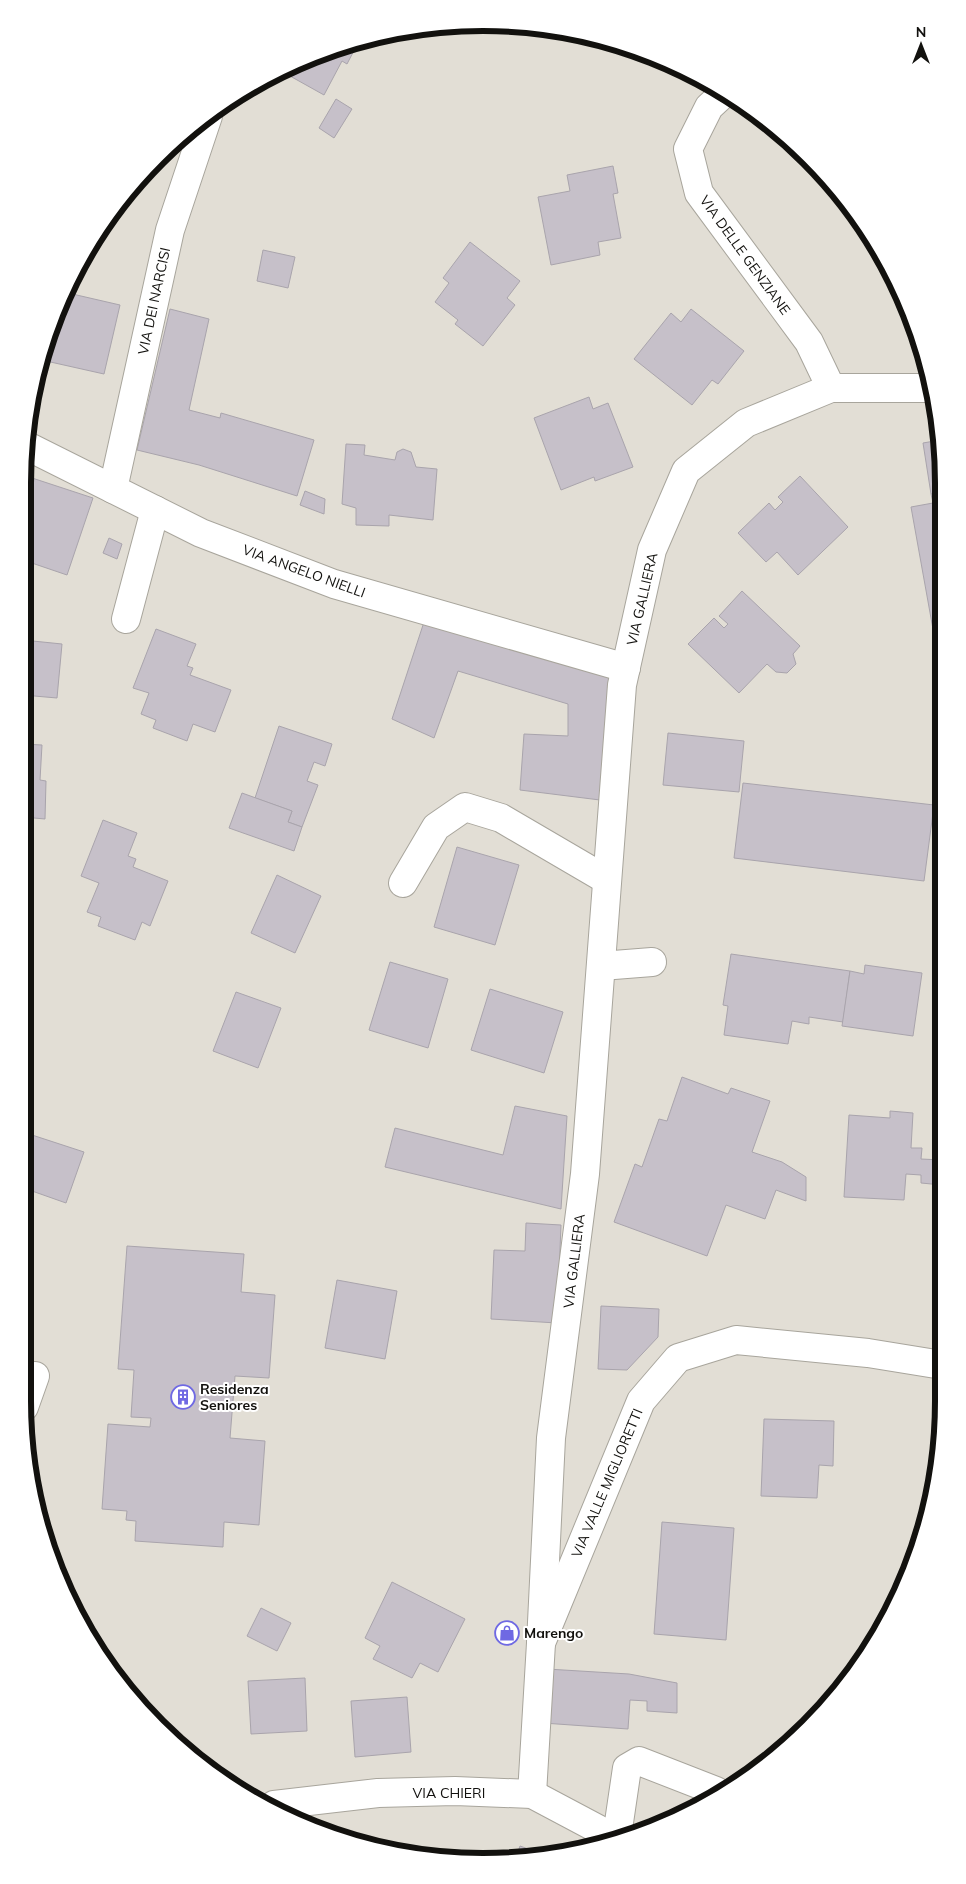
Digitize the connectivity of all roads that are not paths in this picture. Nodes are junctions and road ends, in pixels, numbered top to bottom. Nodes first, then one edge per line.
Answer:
1 (719, 98) edge
2 (204, 128) edge
3 (832, 388) junction
4 (924, 388) edge
5 (32, 449) edge
6 (114, 489) junction
7 (154, 510) junction
8 (126, 619) dead end
9 (626, 668) junction
10 (607, 880) junction
11 (403, 883) dead end
12 (652, 962) dead end
13 (601, 966) junction
14 (935, 1365) edge
15 (35, 1376) dead end
16 (31, 1388) edge
17 (541, 1643) junction
18 (713, 1790) edge
19 (532, 1794) junction
20 (280, 1804) edge
21 (618, 1832) edge
22 (608, 1835) edge

1 - 3 street, VIA DELLE GENZIANE
2 - 6 street, VIA DEI NARCISI
3 - 4 street, VIA GALLIERA
3 - 9 street, VIA GALLIERA
5 - 6 street, VIA ANGELO NIELLI
6 - 7 street, VIA ANGELO NIELLI
7 - 8 street
7 - 9 street, VIA ANGELO NIELLI
9 - 10 street, VIA GALLIERA
10 - 11 street
10 - 13 street, VIA GALLIERA
12 - 13 street
13 - 17 street, VIA GALLIERA
14 - 17 street, VIA VALLE MIGLIORETTI
15 - 16 street
17 - 19 street, VIA VALLE MIGLIORETTI
18 - 21 street
19 - 20 street, VIA CHIERI
19 - 22 street, VIA CHIERI

